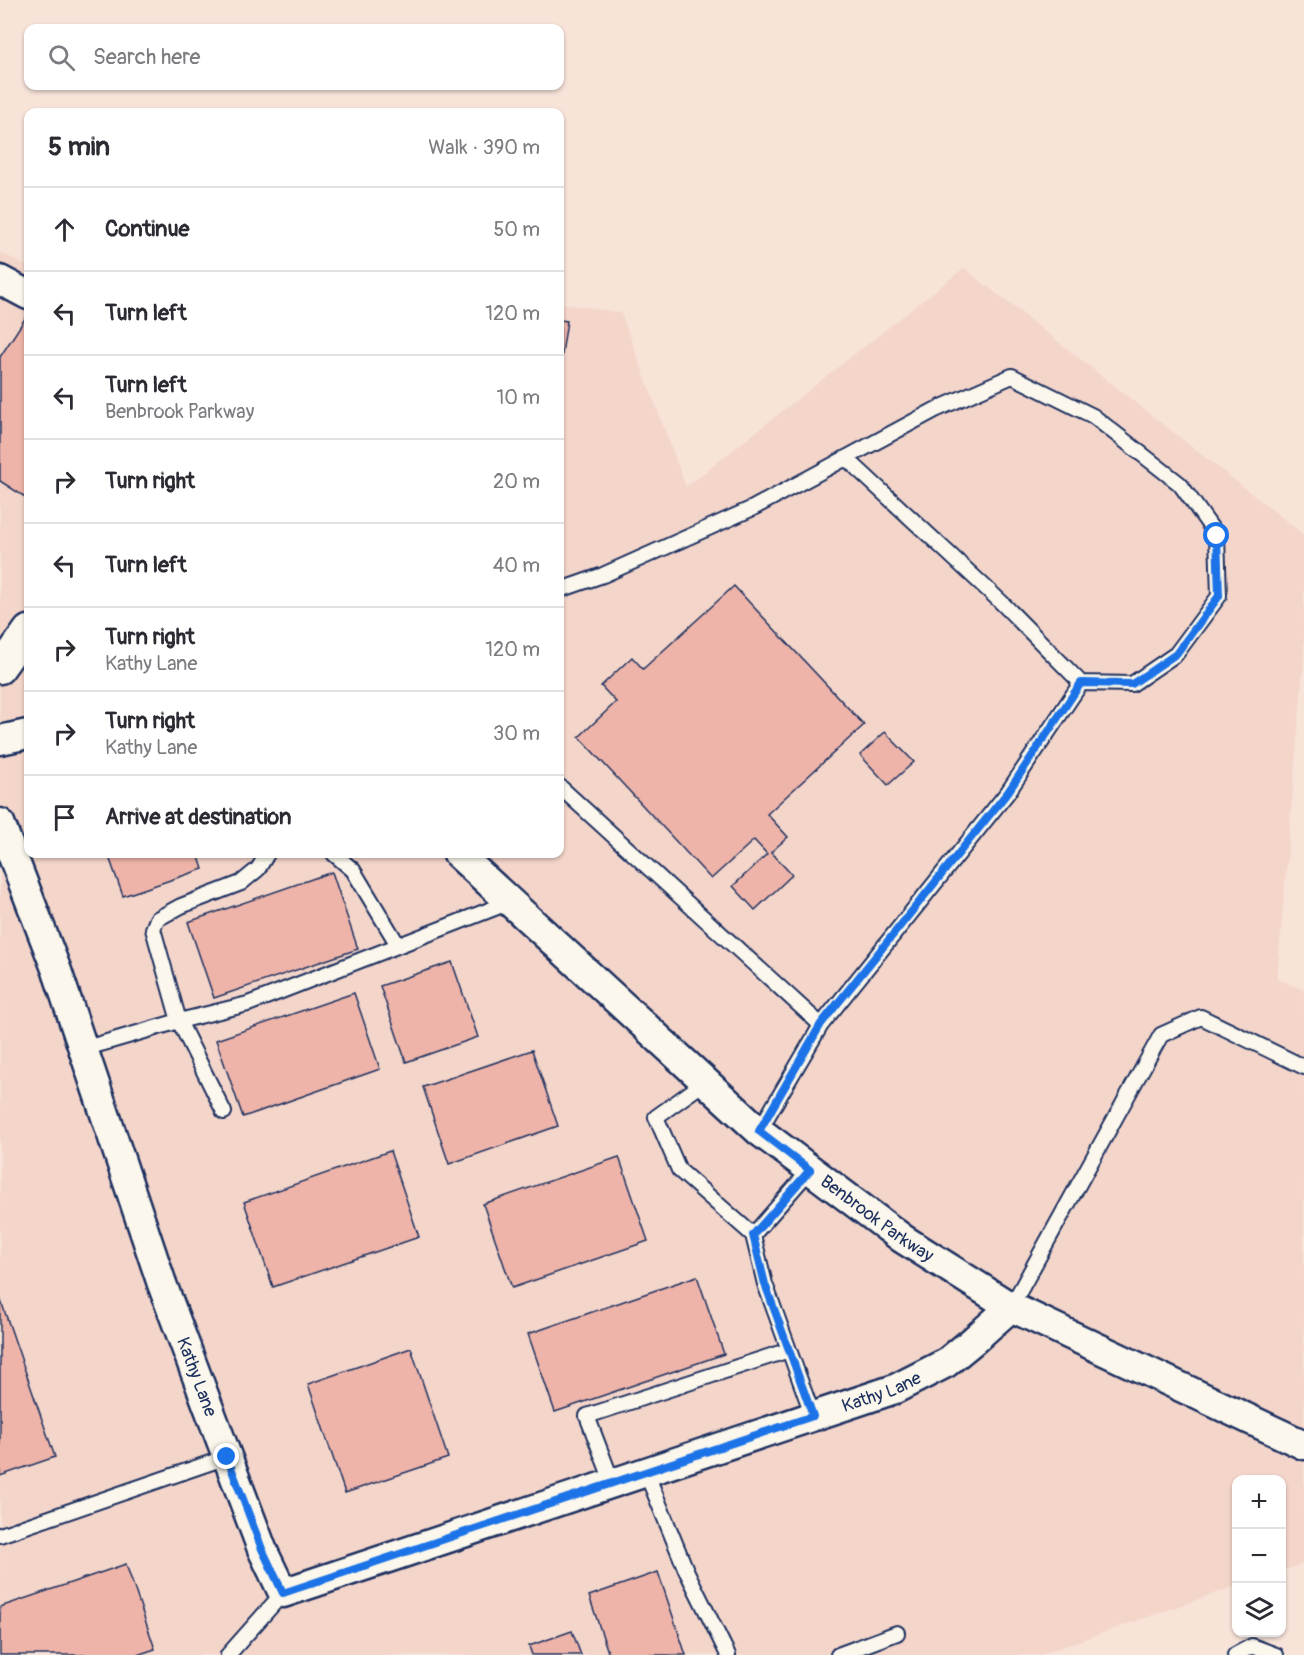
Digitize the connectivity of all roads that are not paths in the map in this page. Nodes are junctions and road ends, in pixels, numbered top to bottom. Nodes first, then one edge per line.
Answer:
1 (0, 280) edge
2 (24, 294) edge
3 (846, 458) junction
4 (564, 589) edge
5 (24, 636) edge
6 (0, 669) edge
7 (1081, 683) junction
8 (24, 735) edge
9 (0, 740) edge
10 (564, 791) edge
11 (0, 822) edge
12 (265, 858) edge
13 (339, 858) edge
14 (462, 858) edge
15 (510, 902) junction
16 (398, 945) junction
17 (179, 1021) junction
18 (821, 1024) junction
19 (83, 1049) junction
20 (1304, 1067) edge
21 (705, 1082) junction
22 (224, 1112) dead end
23 (759, 1131) junction
24 (810, 1170) junction
25 (753, 1235) junction
26 (1011, 1306) junction
27 (789, 1350) junction
28 (813, 1416) junction
29 (1304, 1444) edge
30 (227, 1457) junction
31 (646, 1472) junction
32 (613, 1484) junction
33 (0, 1535) edge
34 (283, 1593) junction
35 (897, 1633) dead end
36 (228, 1655) edge
37 (728, 1655) edge
38 (838, 1655) edge
39 (1235, 1655) edge
40 (1276, 1655) edge

1 - 2 street
3 - 4 lane
3 - 7 lane
3 - 7 lane
5 - 6 street
7 - 18 lane
8 - 9 street
10 - 18 lane
11 - 19 street, Kathy Lane
12 - 17 lane
13 - 16 lane
14 - 15 street, Benbrook Parkway
15 - 16 lane
15 - 21 street, Benbrook Parkway
16 - 17 lane
17 - 19 lane
17 - 22 lane
18 - 23 lane
19 - 30 street, Kathy Lane
20 - 26 lane
21 - 23 street, Benbrook Parkway
21 - 25 lane
23 - 24 street, Benbrook Parkway
24 - 25 lane
24 - 26 street, Benbrook Parkway
25 - 27 lane
26 - 28 street, Kathy Lane
26 - 29 street, Benbrook Parkway
27 - 28 lane
27 - 32 lane
28 - 31 street, Kathy Lane
30 - 33 lane
30 - 34 street, Kathy Lane
31 - 32 street, Kathy Lane
31 - 37 lane
32 - 34 street, Kathy Lane
34 - 36 lane
35 - 38 lane
39 - 40 lane

